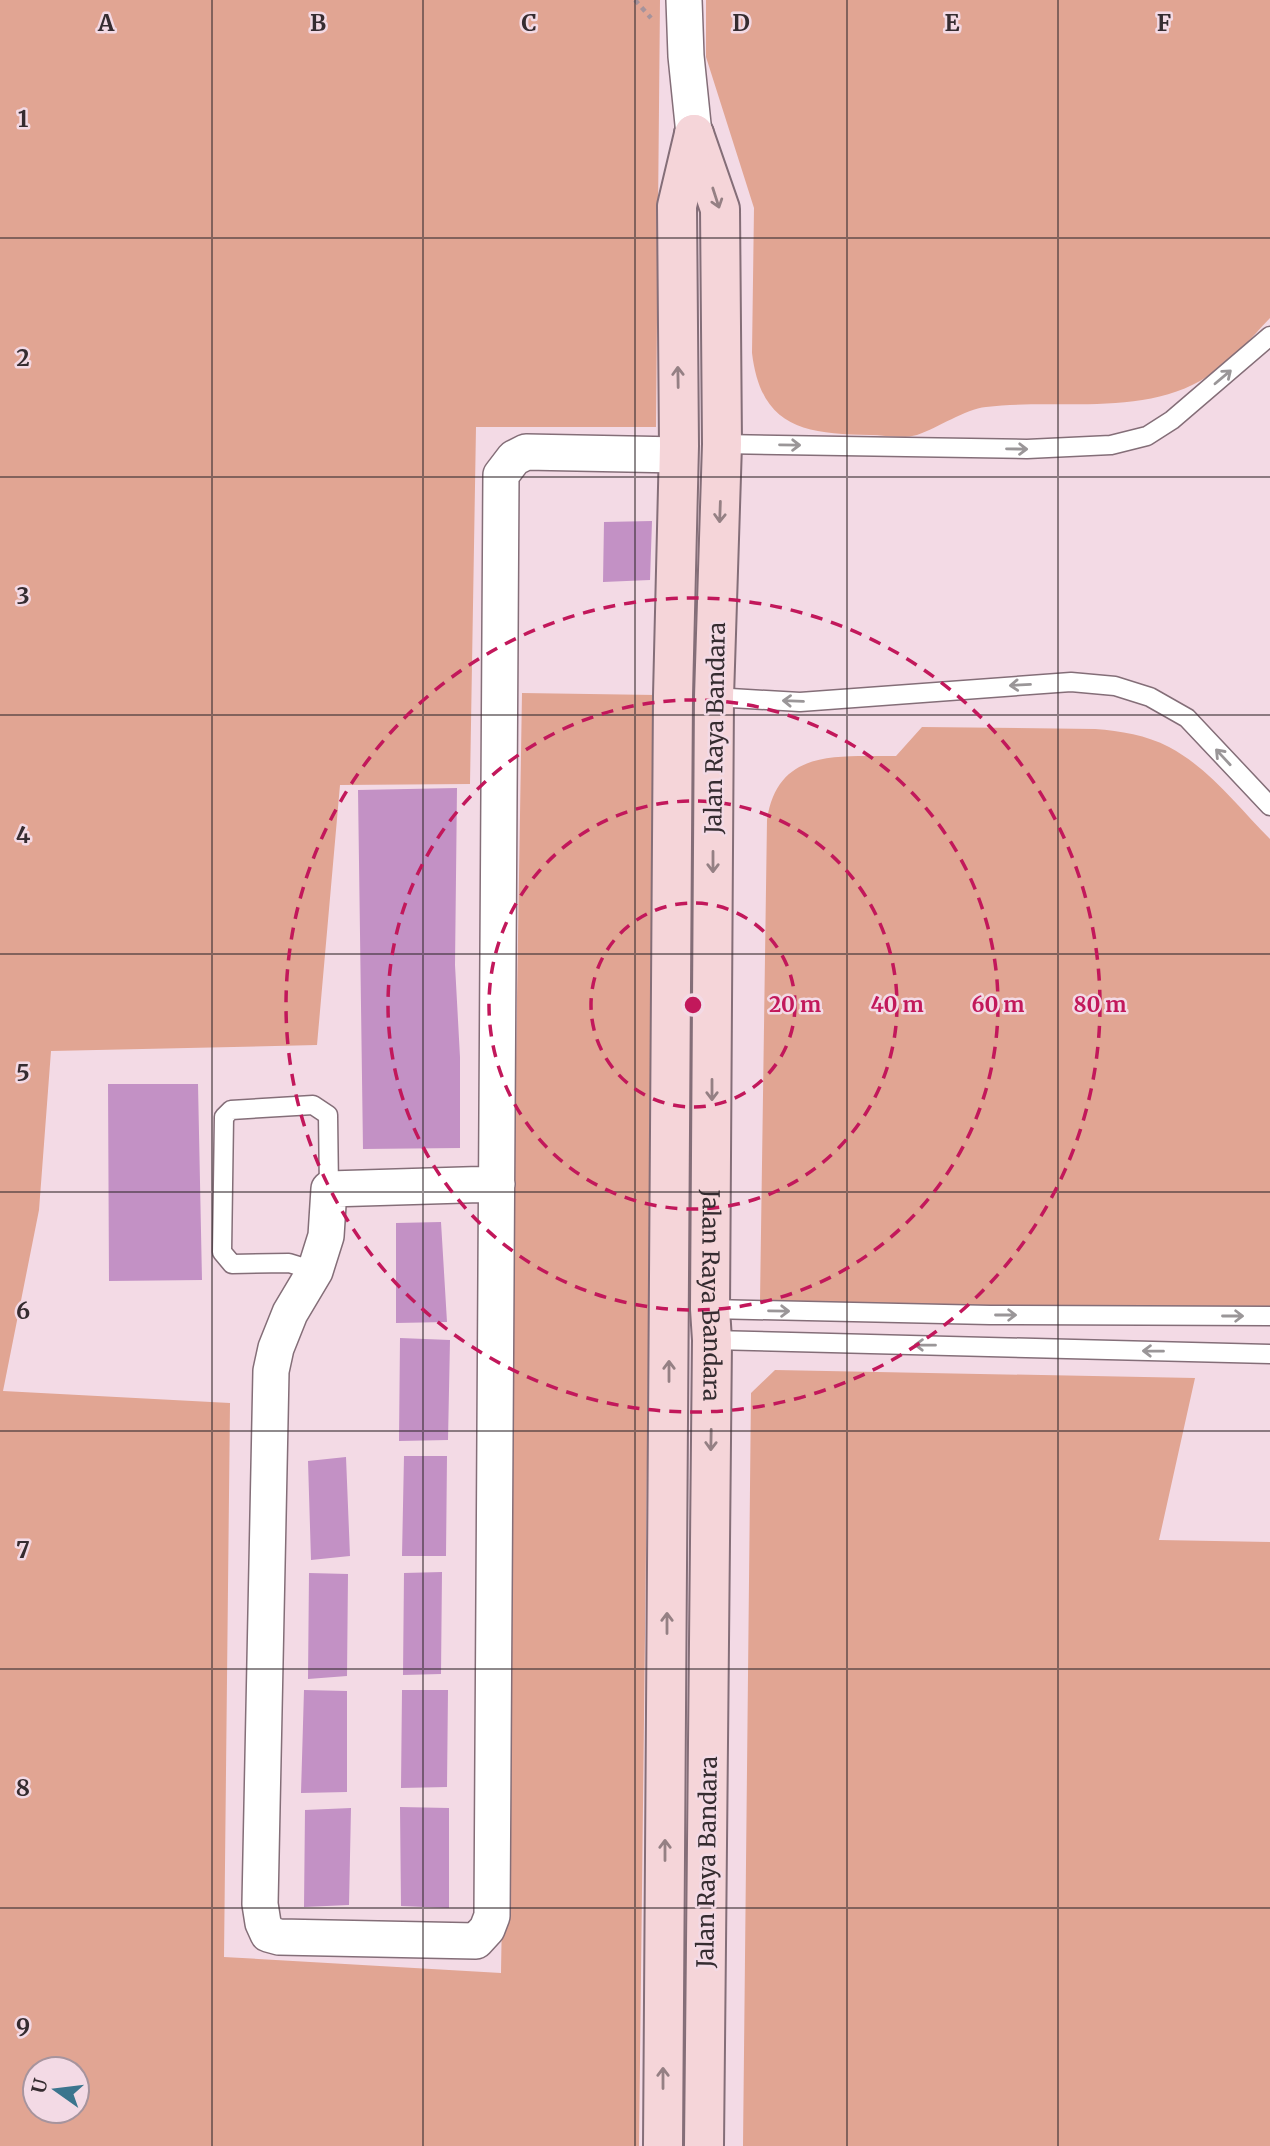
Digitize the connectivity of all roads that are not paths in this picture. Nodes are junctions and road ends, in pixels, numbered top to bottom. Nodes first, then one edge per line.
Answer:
1 (684, 0) edge
2 (694, 134) junction
3 (1270, 337) edge
4 (722, 444) junction
5 (679, 450) junction
6 (714, 697) junction
7 (1270, 806) edge
8 (497, 1184) junction
9 (329, 1189) junction
10 (315, 1272) junction
11 (1270, 1316) edge
12 (711, 1325) junction
13 (1270, 1354) edge
14 (663, 2146) edge
15 (704, 2146) edge

1 - 2 street
2 -> 4 main road, Jalan Raya Bandara
5 -> 2 main road, Jalan Raya Bandara
4 -> 3 lane
4 - 5 main road
4 -> 6 main road, Jalan Raya Bandara
5 - 8 street
14 -> 5 main road, Jalan Raya Bandara
7 -> 6 lane
6 -> 12 main road, Jalan Raya Bandara
8 - 9 street
8 - 10 street
9 - 10 street
9 - 10 lane
12 -> 11 lane
13 -> 12 lane
12 -> 15 main road, Jalan Raya Bandara

